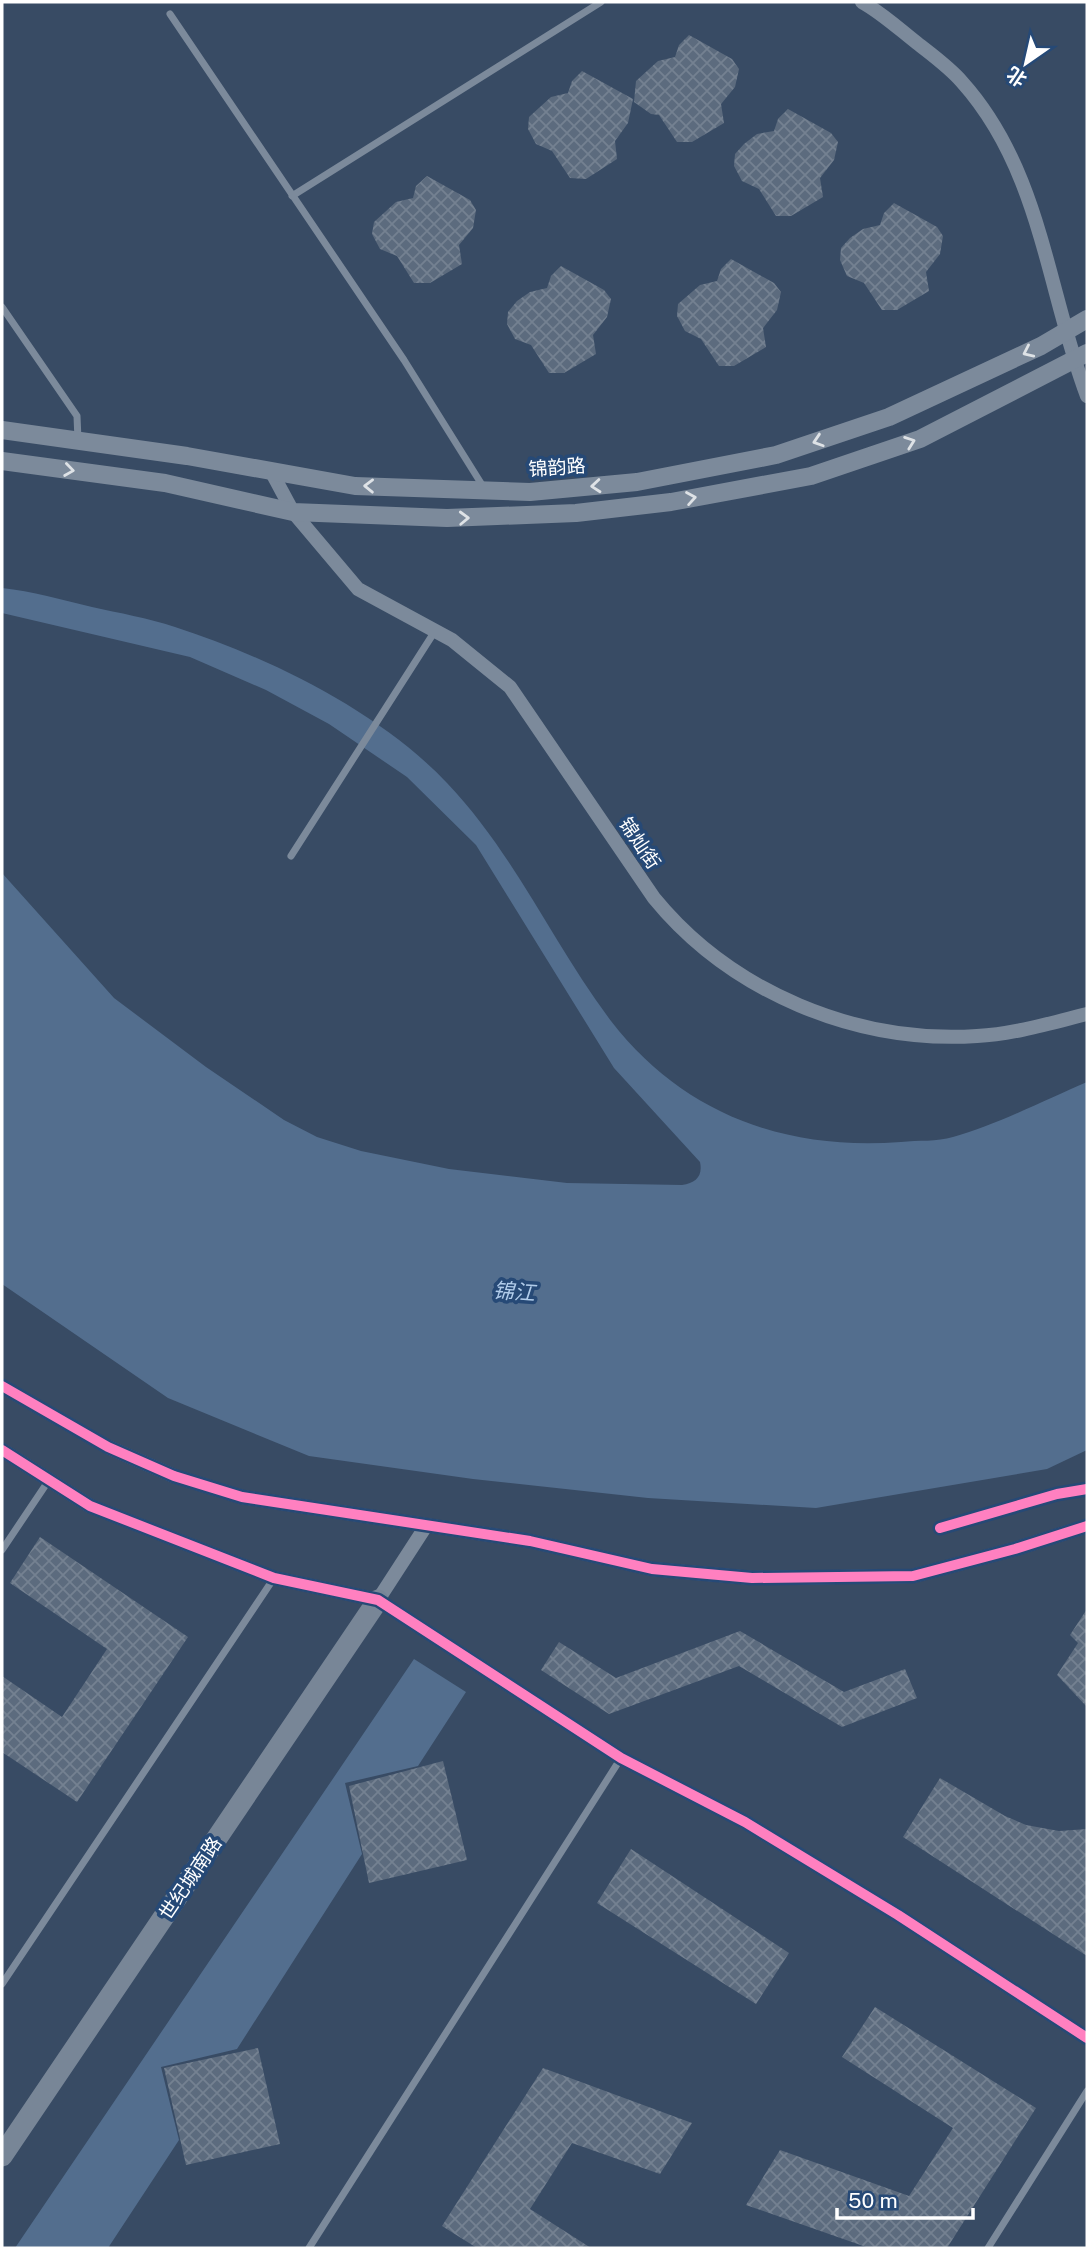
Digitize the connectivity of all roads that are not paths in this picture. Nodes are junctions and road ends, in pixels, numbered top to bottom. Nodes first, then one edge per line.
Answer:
1 (601, 2) edge
2 (862, 2) edge
3 (170, 14) dead end
4 (292, 196) junction
5 (2, 307) edge
6 (1087, 319) edge
7 (1066, 331) junction
8 (1081, 357) edge
9 (1087, 396) edge
10 (2, 430) edge
11 (78, 440) junction
12 (2, 461) edge
13 (271, 471) junction
14 (485, 488) junction
15 (293, 512) junction
16 (435, 631) junction
17 (291, 856) dead end
18 (1087, 1014) edge
19 (2, 1386) edge
20 (2, 1450) edge
21 (49, 1480) junction
22 (426, 1526) junction
23 (1087, 1526) edge
24 (2, 1550) edge
25 (274, 1578) junction
26 (378, 1600) junction
27 (621, 1758) junction
28 (2, 1984) edge
29 (1087, 2038) edge
30 (1087, 2091) edge
31 (2, 2156) edge
32 (309, 2248) edge
33 (988, 2248) edge

1 - 4 lane
2 - 7 street
3 - 4 lane
4 - 14 lane
5 - 11 lane
6 - 7 street, 锦韵路
7 - 8 street
7 -> 14 street, 锦韵路
8 - 9 street
15 -> 8 street
10 - 11 street, 锦韵路
11 - 13 street, 锦韵路
12 -> 15 street
14 -> 13 street, 锦韵路
13 - 15 street, 锦灿街
15 - 16 street, 锦灿街
16 - 17 lane
16 - 18 street, 锦灿街
19 - 22 street
20 - 21 street
21 - 24 lane
21 - 25 street
22 - 23 street
22 - 26 street
25 - 26 street
25 - 28 lane
26 - 27 street
26 - 31 main road, 世纪城南路
27 - 29 street
27 - 32 lane
30 - 33 lane

